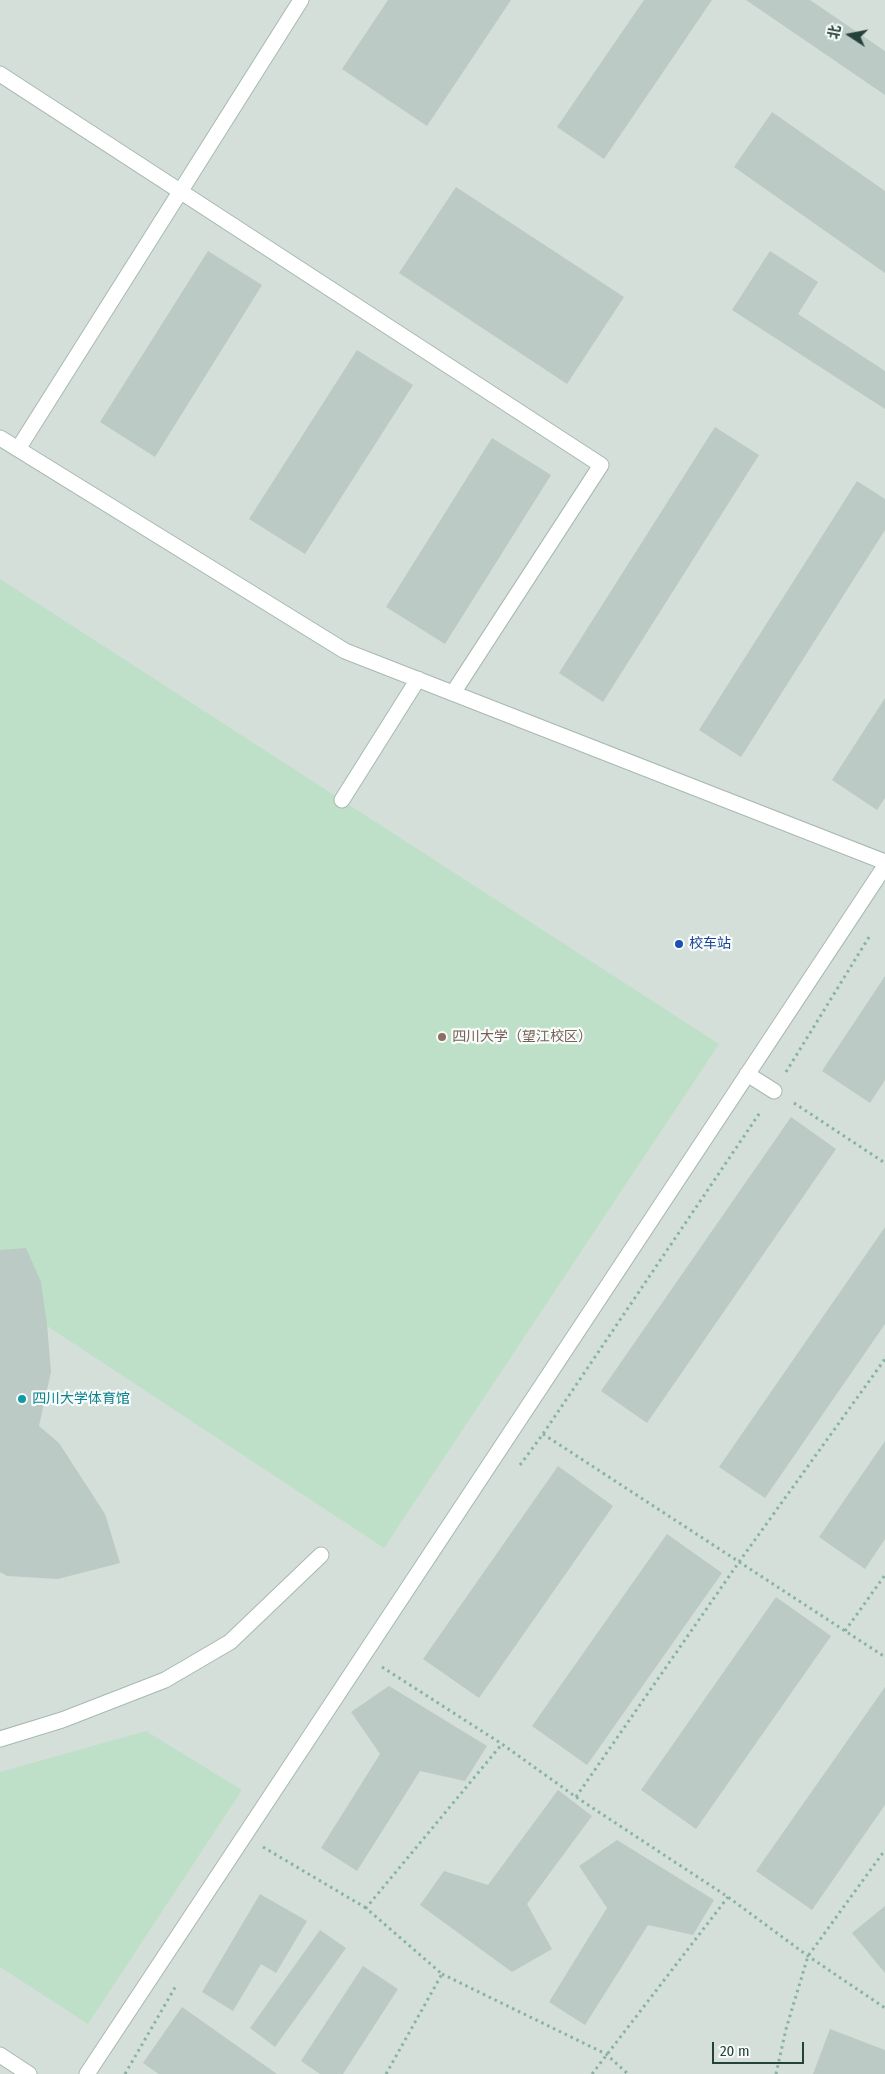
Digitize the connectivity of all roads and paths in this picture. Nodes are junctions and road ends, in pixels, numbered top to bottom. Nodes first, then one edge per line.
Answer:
1 (301, 0) edge
2 (0, 74) edge
3 (180, 191) junction
4 (0, 438) edge
5 (18, 449) junction
6 (418, 679) junction
7 (453, 693) junction
8 (342, 800) dead end
9 (885, 864) edge
10 (747, 1074) junction
11 (774, 1091) joint
12 (885, 1163) edge
13 (885, 1359) edge
14 (543, 1434) dead end
15 (321, 1555) dead end
16 (739, 1562) junction
17 (885, 1575) edge
18 (845, 1631) junction
19 (885, 1657) edge
20 (375, 1662) dead end
21 (0, 1739) edge
22 (502, 1744) junction
23 (576, 1797) junction
24 (259, 1845) dead end
25 (885, 1850) edge
26 (728, 1897) junction
27 (366, 1908) junction
28 (808, 1956) junction
29 (442, 1974) junction
30 (179, 1981) dead end
31 (885, 2008) edge
32 (606, 2054) junction
33 (0, 2055) edge
34 (29, 2074) edge
35 (87, 2074) edge
36 (125, 2074) edge
37 (386, 2074) edge
38 (592, 2074) edge
39 (628, 2074) edge
40 (776, 2074) edge

1 - 3 street
2 - 3 street
3 - 5 street
3 - 7 street
4 - 5 street
5 - 6 street
6 - 7 street
6 - 8 street
7 - 9 street
9 - 10 street
10 - 11 street
10 - 35 street
11 - 12 path
13 - 16 path
14 - 16 path
15 - 21 street
16 - 18 path
16 - 23 path
17 - 18 path
18 - 19 path
20 - 22 path
22 - 23 path
22 - 27 path
23 - 26 path
24 - 27 path
25 - 28 path
26 - 28 path
26 - 32 path
27 - 29 path
28 - 31 path
28 - 40 path
29 - 32 path
29 - 37 path
30 - 36 path
32 - 38 path
32 - 39 path
33 - 34 street

